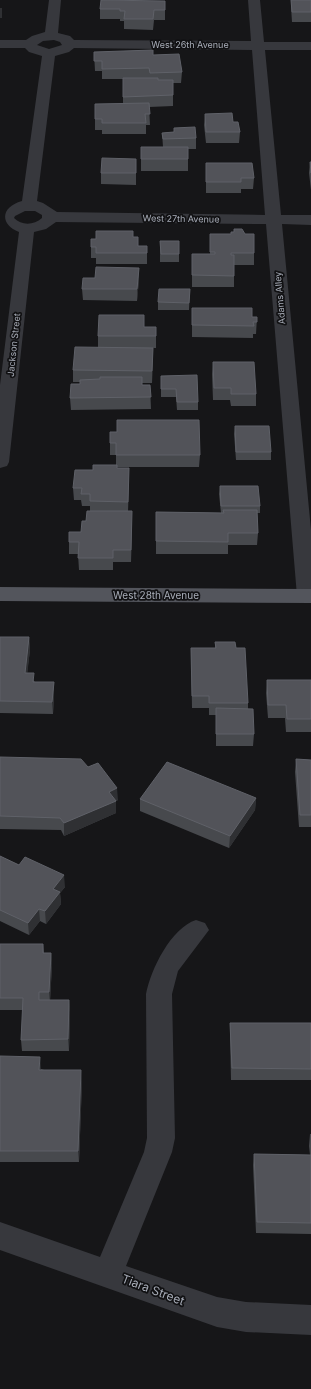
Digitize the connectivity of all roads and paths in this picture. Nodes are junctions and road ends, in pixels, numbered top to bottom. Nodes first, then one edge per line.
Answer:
1 (55, 0) edge
2 (254, 0) edge
3 (51, 36) junction
4 (0, 44) edge
5 (30, 44) junction
6 (69, 44) junction
7 (259, 45) junction
8 (311, 46) edge
9 (49, 52) junction
10 (29, 205) junction
11 (3, 216) edge
12 (51, 217) junction
13 (273, 220) junction
14 (311, 220) edge
15 (27, 228) junction
16 (0, 462) edge
17 (0, 594) edge
18 (309, 596) edge
19 (196, 930) dead end
20 (0, 1236) edge
21 (108, 1273) junction
22 (311, 1320) edge

1 - 3 street
2 - 7 street, Adams Alley
3 - 5 street
3 - 6 street
4 - 5 street
5 - 9 street
6 - 7 street, West 26th Avenue
6 - 9 street
7 - 8 street, West 26th Avenue
7 - 13 street, Adams Alley
9 - 10 street
10 - 11 street
10 - 12 street
11 - 15 street
12 - 13 street, West 27th Avenue
12 - 15 street
13 - 14 street, West 27th Avenue
13 - 18 street, Adams Alley
15 - 16 street, Jackson Street
17 - 18 main road, West 28th Avenue
19 - 21 street
20 - 21 street, Tiara Street
21 - 22 street, Tiara Street

